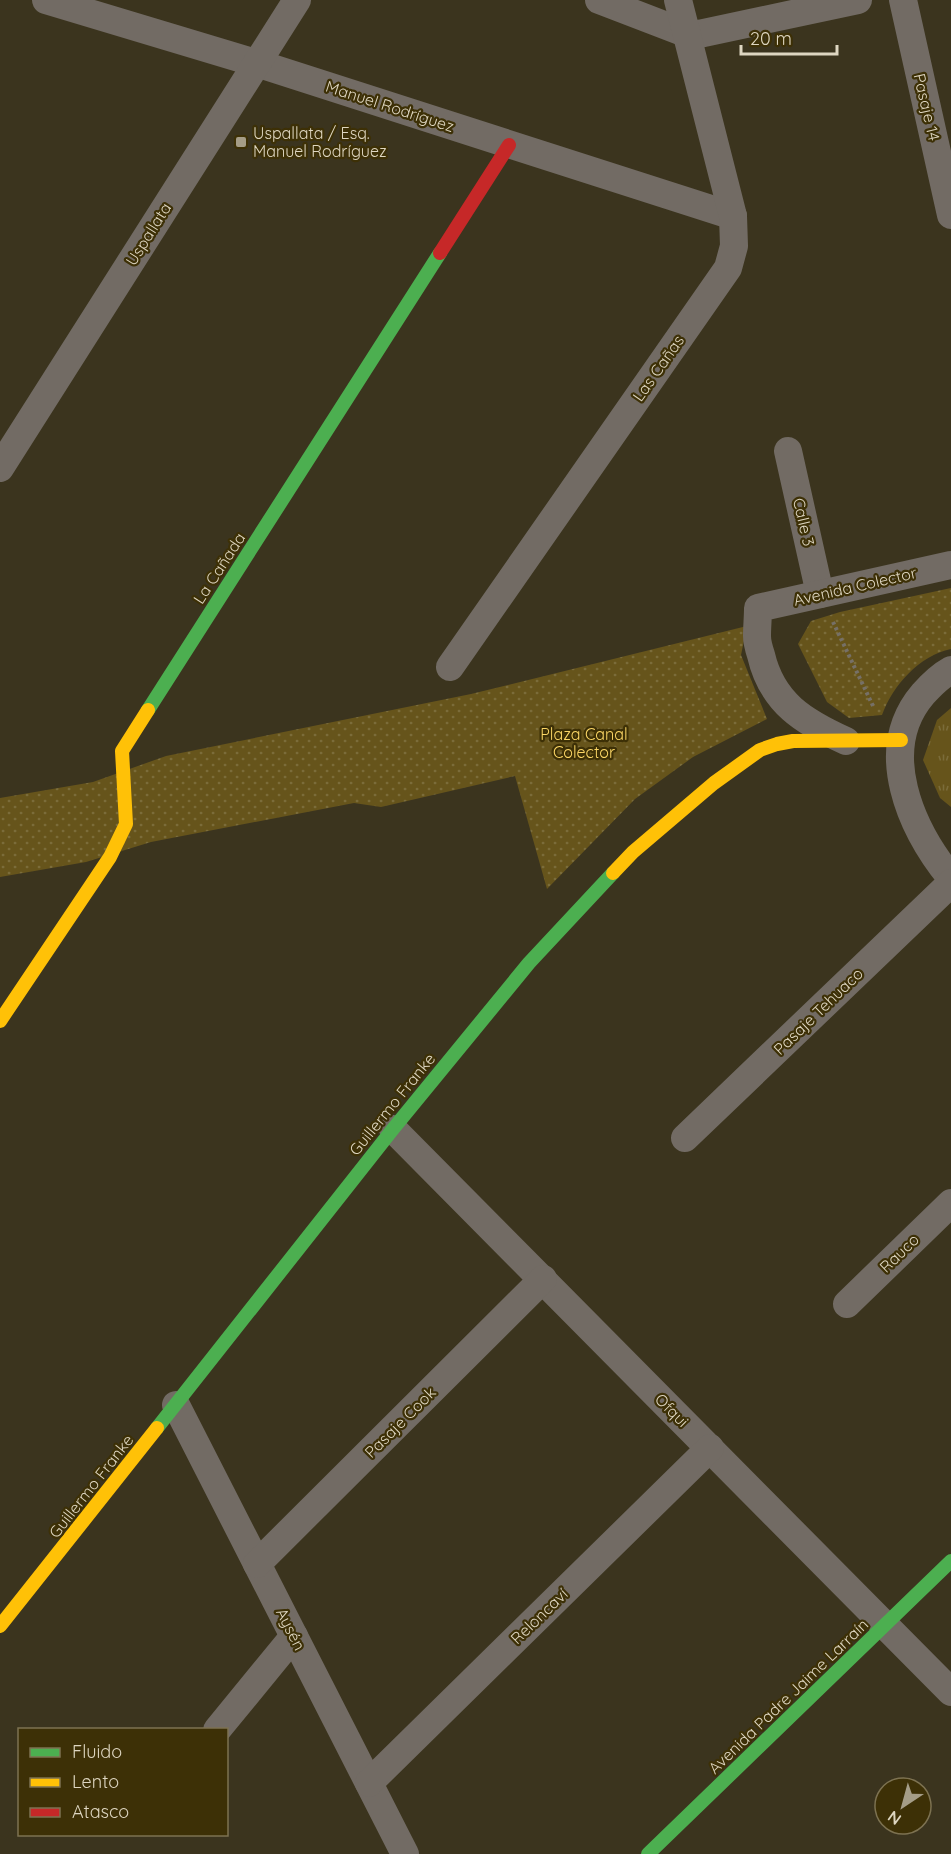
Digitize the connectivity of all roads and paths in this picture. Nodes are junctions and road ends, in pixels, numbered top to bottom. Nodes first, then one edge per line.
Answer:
1 (46, 0) edge
2 (297, 0) edge
3 (599, 0) edge
4 (678, 0) edge
5 (858, 0) edge
6 (903, 0) edge
7 (685, 33) junction
8 (256, 63) junction
9 (509, 145) junction
10 (951, 214) edge
11 (733, 216) junction
12 (788, 451) dead end
13 (0, 468) edge
14 (951, 565) edge
15 (820, 594) junction
16 (450, 667) dead end
17 (951, 670) edge
18 (895, 741) junction
19 (848, 742) junction
20 (951, 878) edge
21 (951, 883) edge
22 (0, 1021) edge
23 (393, 1129) junction
24 (685, 1138) dead end
25 (951, 1203) edge
26 (543, 1279) junction
27 (847, 1304) dead end
28 (176, 1405) junction
29 (710, 1448) junction
30 (951, 1562) edge
31 (257, 1564) junction
32 (884, 1625) junction
33 (0, 1626) edge
34 (294, 1636) junction
35 (951, 1692) edge
36 (219, 1728) edge
37 (369, 1783) junction
38 (405, 1854) edge
39 (648, 1854) edge

1 - 8 street, Manuel Rodríguez
2 - 8 street, Uspallata
3 - 7 street
4 - 7 street, Las Cañas
5 - 7 street
6 - 10 street, Pasaje 14
7 - 11 street, Las Cañas
8 - 9 street, Manuel Rodríguez
8 - 13 street, Uspallata
9 - 11 street, Manuel Rodríguez
9 - 22 street, La Cañada
11 - 16 street, Las Cañas
12 - 15 street, Calle 3
14 - 15 street, Avenida Colector
15 - 18 path
15 - 19 street, Avenida Colector
17 - 18 street
18 - 19 street, Guillermo Franke
18 - 20 street
19 - 23 street, Guillermo Franke
21 - 24 street, Pasaje Tehuaco
23 - 26 street, Ofqui
23 - 28 street, Guillermo Franke
25 - 27 street, Rauco
26 - 29 street, Ofqui
26 - 31 street, Pasaje Cook
28 - 31 street, Aysén
28 - 33 street, Guillermo Franke
29 - 32 street, Ofqui
29 - 37 street, Reloncaví
30 - 32 street, Avenida Padre Jaime Larraín
31 - 34 street, Aysén
32 - 35 street, Ofqui
32 - 39 street, Avenida Padre Jaime Larraín
34 - 36 street
34 - 37 street, Aysén
37 - 38 street, Aysén

